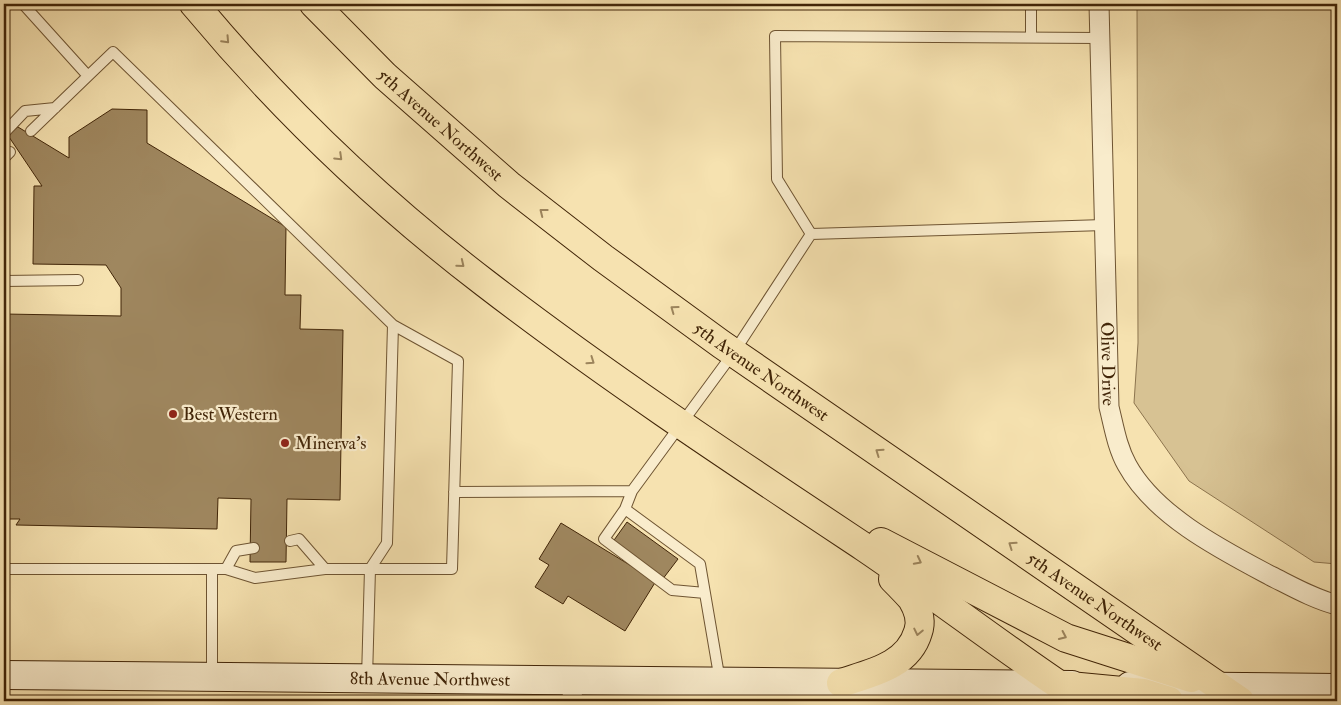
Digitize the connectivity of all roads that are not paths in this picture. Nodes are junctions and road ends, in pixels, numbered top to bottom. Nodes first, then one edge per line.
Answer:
1 (23, 4) edge
2 (194, 4) edge
3 (314, 4) edge
4 (1031, 4) edge
5 (1099, 4) edge
6 (1030, 36) junction
7 (1099, 38) junction
8 (88, 76) junction
9 (55, 108) junction
10 (31, 132) dead end
11 (4, 133) edge
12 (1104, 225) junction
13 (811, 234) junction
14 (78, 280) dead end
15 (4, 281) edge
16 (393, 326) junction
17 (734, 352) junction
18 (682, 424) junction
19 (632, 491) junction
20 (454, 492) junction
21 (781, 492) junction
22 (625, 509) junction
23 (290, 541) dead end
24 (254, 548) dead end
25 (867, 550) junction
26 (4, 569) edge
27 (212, 569) junction
28 (226, 569) junction
29 (325, 569) junction
30 (370, 569) junction
31 (705, 593) junction
32 (1337, 605) edge
33 (4, 675) edge
34 (212, 677) junction
35 (366, 679) junction
36 (720, 682) junction
37 (841, 683) junction
38 (1058, 685) junction
39 (1217, 687) junction
40 (1337, 688) edge
41 (572, 691) edge
42 (1082, 701) edge
43 (1169, 701) edge
44 (1240, 701) edge

1 - 8 lane
2 -> 18 main road
17 -> 3 main road, 5th Avenue Northwest
4 - 6 lane
5 - 7 street, Olive Drive
6 - 7 lane
6 - 13 lane
7 - 12 street, Olive Drive
8 - 9 lane
8 - 16 lane
9 - 10 lane
9 - 11 lane
12 - 13 lane
12 - 32 street, Olive Drive
13 - 17 lane
14 - 15 lane
16 - 20 lane
16 - 30 lane
17 - 18 lane
39 -> 17 main road, 5th Avenue Northwest
18 - 19 lane
18 - 21 main road
19 - 20 lane
19 - 22 lane
20 - 30 lane
21 - 25 main road
21 -> 39 main road
22 - 31 lane
22 - 31 lane
23 - 29 lane
24 - 28 lane
25 -> 37 main road
25 - 38 main road
26 - 27 lane
27 - 28 lane
27 - 34 lane
28 - 29 lane
29 - 30 lane
30 - 35 lane
31 - 36 lane
33 - 34 main road, 8th Avenue Northwest
34 - 35 main road, 8th Avenue Northwest
35 - 41 main road, 8th Avenue Northwest
36 - 37 main road, 8th Avenue Northwest
36 - 41 main road, 8th Avenue Northwest
37 - 38 main road, 8th Avenue Northwest
38 - 39 main road, 8th Avenue Northwest
38 - 42 main road
38 - 43 main road
39 - 40 main road, 8th Avenue Northwest
39 - 44 main road, 5th Avenue Northwest

